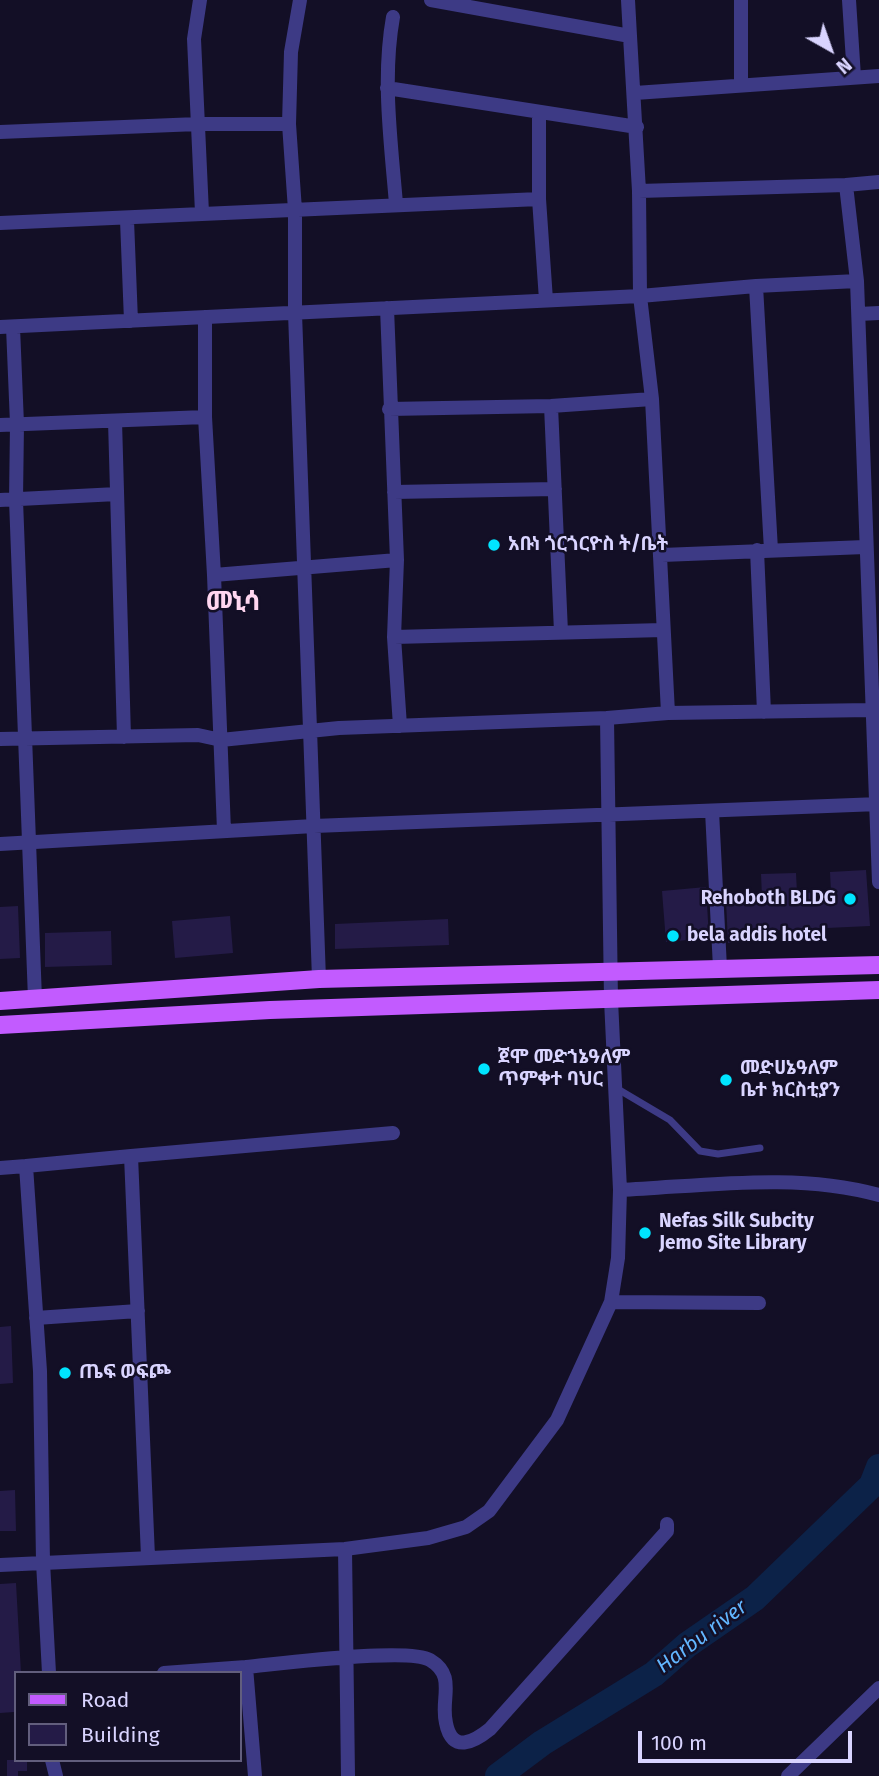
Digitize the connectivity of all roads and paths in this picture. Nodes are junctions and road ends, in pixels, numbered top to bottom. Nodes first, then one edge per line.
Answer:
1 (200, 0) edge
2 (300, 0) edge
3 (431, 0) edge
4 (510, 0) edge
5 (628, 0) edge
6 (741, 0) edge
7 (849, 0) edge
8 (511, 15) junction
9 (393, 17) dead end
10 (630, 36) junction
11 (854, 76) junction
12 (879, 76) edge
13 (741, 85) junction
14 (387, 88) junction
15 (635, 93) junction
16 (539, 112) junction
17 (198, 124) junction
18 (289, 124) junction
19 (637, 127) junction
20 (0, 132) edge
21 (879, 181) edge
22 (846, 185) junction
23 (639, 191) junction
24 (539, 199) junction
25 (396, 204) junction
26 (295, 210) junction
27 (202, 213) junction
28 (127, 220) junction
29 (0, 223) edge
30 (857, 281) junction
31 (756, 286) junction
32 (640, 296) junction
33 (546, 300) junction
34 (387, 308) junction
35 (295, 313) junction
36 (879, 313) edge
37 (859, 314) junction
38 (205, 317) junction
39 (131, 321) junction
40 (7, 327) edge
41 (652, 399) junction
42 (551, 406) junction
43 (389, 410) junction
44 (205, 417) junction
45 (115, 421) junction
46 (17, 424) junction
47 (0, 425) edge
48 (555, 489) junction
49 (394, 492) junction
50 (117, 494) junction
51 (0, 500) edge
52 (16, 500) junction
53 (865, 547) junction
54 (764, 550) junction
55 (662, 555) junction
56 (397, 559) junction
57 (304, 566) junction
58 (214, 575) junction
59 (663, 630) junction
60 (561, 632) junction
61 (394, 638) junction
62 (871, 710) junction
63 (764, 712) junction
64 (668, 713) junction
65 (607, 718) junction
66 (400, 726) junction
67 (310, 733) junction
68 (124, 737) junction
69 (0, 739) edge
70 (26, 739) junction
71 (221, 740) junction
72 (876, 804) edge
73 (712, 811) junction
74 (610, 816) junction
75 (314, 826) junction
76 (224, 831) junction
77 (30, 842) junction
78 (0, 844) edge
79 (879, 883) edge
80 (879, 965) edge
81 (720, 968) junction
82 (612, 970) junction
83 (319, 979) junction
84 (879, 990) edge
85 (35, 999) junction
86 (611, 1000) junction
87 (0, 1001) edge
88 (0, 1025) edge
89 (615, 1088) junction
90 (393, 1133) dead end
91 (761, 1148) dead end
92 (131, 1156) junction
93 (26, 1166) junction
94 (0, 1168) edge
95 (620, 1190) junction
96 (879, 1195) edge
97 (611, 1302) junction
98 (759, 1303) dead end
99 (138, 1311) junction
100 (36, 1318) junction
101 (667, 1524) dead end
102 (345, 1549) junction
103 (148, 1557) junction
104 (43, 1562) junction
105 (0, 1565) edge
106 (347, 1656) junction
107 (246, 1667) junction
108 (49, 1671) edge
109 (191, 1671) edge
110 (879, 1688) edge
111 (247, 1755) edge
112 (255, 1776) edge
113 (348, 1776) edge
114 (788, 1776) edge

1 - 17 street
2 - 18 street
3 - 8 street
4 - 8 street
5 - 10 street
6 - 13 street
7 - 11 street
8 - 10 street
9 - 14 street
10 - 15 street
11 - 12 street
11 - 13 street
13 - 15 street
14 - 16 street
14 - 25 street
15 - 19 street
16 - 19 street
16 - 24 street
17 - 18 street
17 - 20 street
17 - 27 street
18 - 26 street
19 - 23 street
21 - 22 street
22 - 23 street
22 - 30 street
23 - 32 street
24 - 25 street
24 - 33 street
25 - 26 street
26 - 27 street
26 - 35 street
27 - 28 street
28 - 29 street
28 - 39 street
30 - 31 street
30 - 37 street
31 - 32 street
31 - 54 street
32 - 33 street
32 - 41 street
33 - 34 street
34 - 35 street
34 - 43 street
35 - 38 street
35 - 57 street
36 - 37 street
37 - 53 street
38 - 39 street
38 - 44 street
39 - 40 street
40 - 46 street
41 - 42 street
41 - 55 street
42 - 43 street
42 - 48 street
43 - 49 street
44 - 45 street
44 - 58 street
45 - 46 street
45 - 50 street
46 - 47 street
46 - 52 street
48 - 49 street
48 - 60 street
49 - 56 street
50 - 52 street
50 - 68 street
51 - 52 street
52 - 70 street
53 - 54 street
53 - 62 street
54 - 55 street
54 - 63 street
55 - 59 street
56 - 57 street
56 - 61 street
57 - 58 street
57 - 67 street
58 - 71 street
59 - 60 street
59 - 64 street
60 - 61 street
61 - 66 street
62 - 63 street
62 - 72 street
63 - 64 street
64 - 65 street
65 - 66 street
65 - 74 street
66 - 67 street
67 - 71 street
67 - 75 street
68 - 70 street
68 - 71 street
69 - 70 street
70 - 77 street
71 - 76 street
72 - 73 street
72 - 79 street
73 - 74 street
73 - 81 street
74 - 75 street
74 - 82 street
75 - 76 street
75 - 83 street
76 - 77 street
77 - 78 street
77 - 85 street
80 - 81 main road
81 - 82 main road
82 - 83 main road
82 - 86 street
83 - 85 main road
84 - 86 main road
85 - 87 main road
86 - 88 main road
86 - 89 street
89 - 91 lane
89 - 95 street
90 - 92 street
92 - 93 street
92 - 99 street
93 - 94 street
93 - 100 street
95 - 96 street
95 - 97 street
97 - 98 street
97 - 102 street
99 - 100 street
99 - 103 street
100 - 104 street
101 - 106 street
102 - 103 street
102 - 106 street
103 - 104 street
104 - 105 street
104 - 108 street
106 - 107 street
106 - 113 street
107 - 109 street
107 - 111 street
110 - 114 street
111 - 112 street

